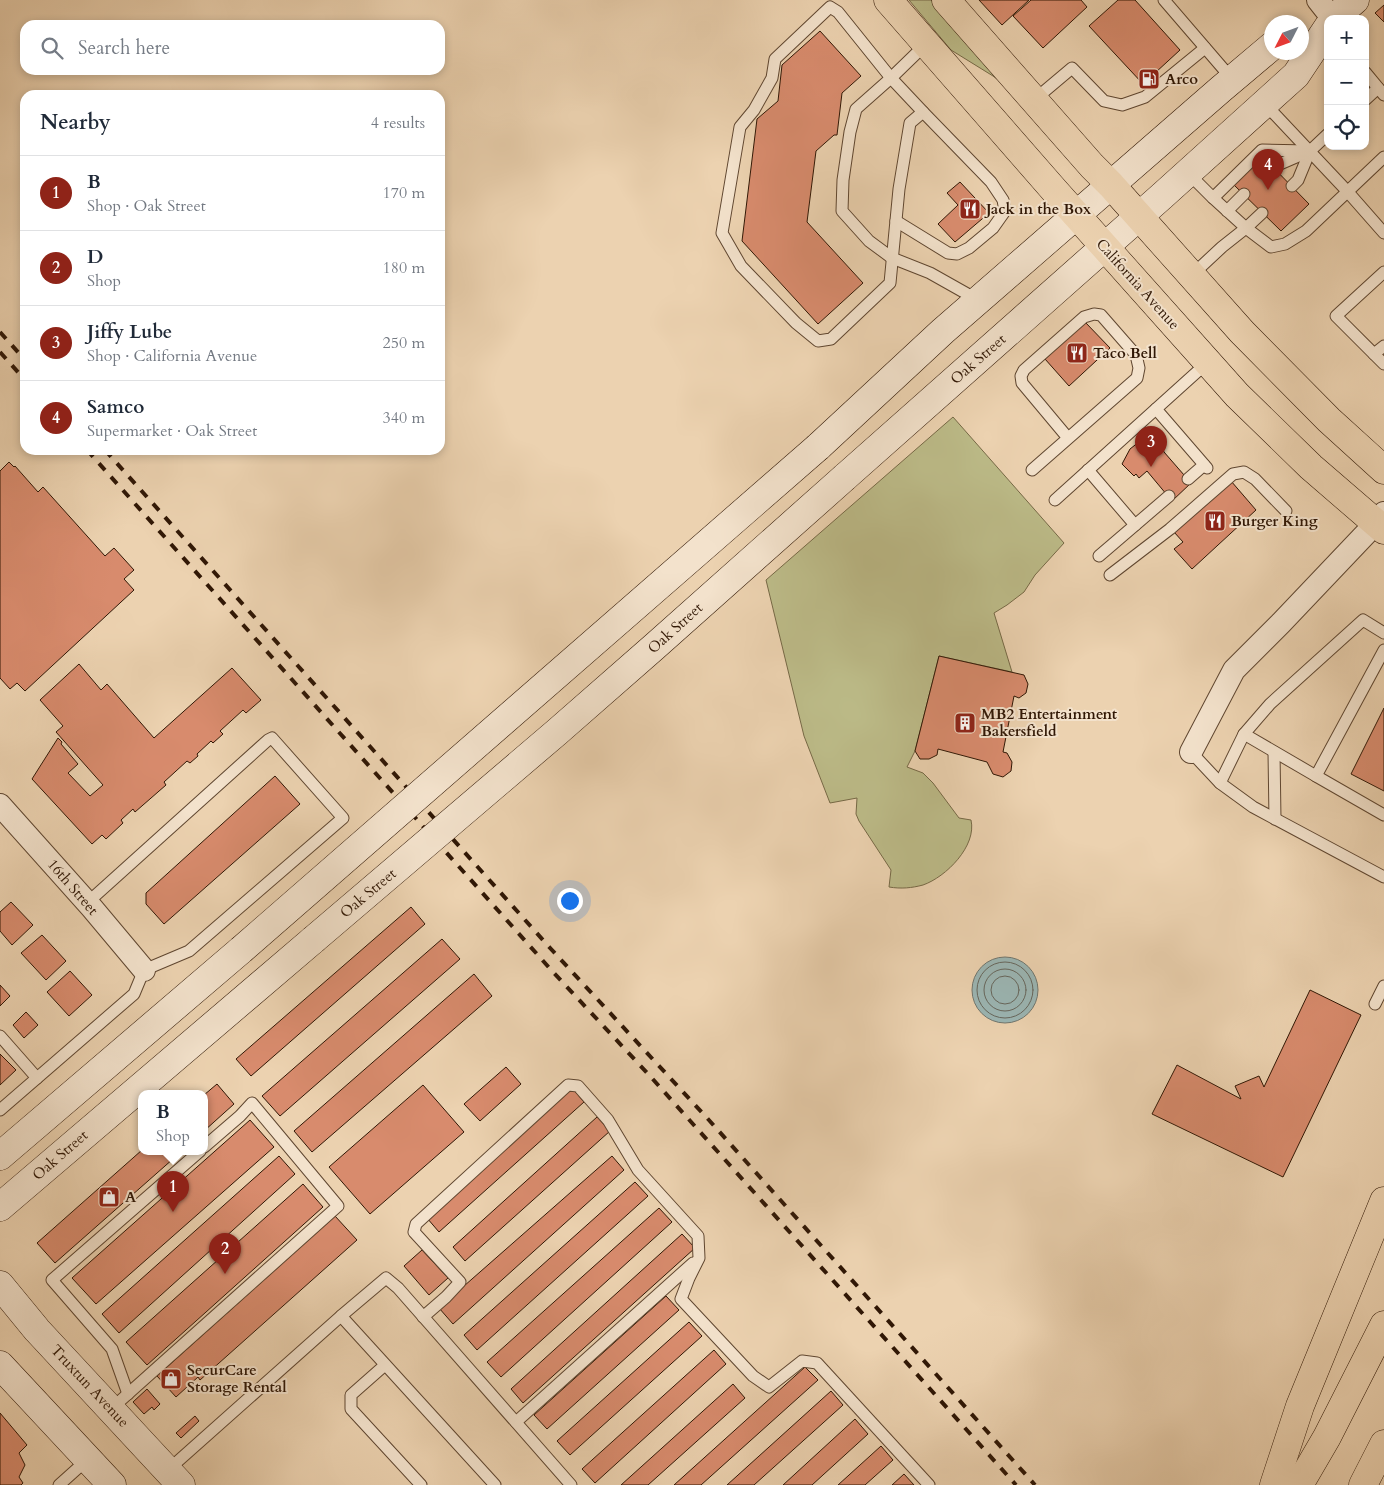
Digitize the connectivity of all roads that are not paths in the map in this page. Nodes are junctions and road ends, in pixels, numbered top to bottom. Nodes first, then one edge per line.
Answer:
1 (888, 0) edge
2 (946, 0) edge
3 (1164, 0) edge
4 (1318, 0) edge
5 (1355, 0) edge
6 (1330, 15) edge
7 (1338, 15) edge
8 (1324, 23) edge
9 (1309, 30) edge
10 (1324, 33) edge
11 (926, 44) junction
12 (1205, 48) junction
13 (1264, 53) edge
14 (1369, 77) edge
15 (891, 78) junction
16 (1232, 79) junction
17 (1381, 91) edge
18 (1369, 98) edge
19 (1034, 100) junction
20 (1265, 103) junction
21 (923, 112) junction
22 (1324, 138) edge
23 (1310, 151) junction
24 (1384, 157) edge
25 (1273, 167) dead end
26 (1188, 173) junction
27 (1111, 185) junction
28 (1292, 186) dead end
29 (1347, 191) junction
30 (1244, 194) dead end
31 (1213, 198) junction
32 (1227, 211) junction
33 (1262, 213) dead end
34 (1077, 215) junction
35 (1139, 217) junction
36 (896, 221) junction
37 (1246, 228) junction
38 (1384, 233) edge
39 (1105, 247) junction
40 (892, 258) junction
41 (1384, 272) edge
42 (1192, 275) junction
43 (978, 300) junction
44 (1384, 346) edge
45 (1374, 354) junction
46 (1208, 362) junction
47 (1384, 364) edge
48 (1156, 409) junction
49 (1068, 438) junction
50 (1032, 470) dead end
51 (1088, 470) junction
52 (1384, 470) edge
53 (1188, 479) dead end
54 (1169, 496) dead end
55 (1055, 500) dead end
56 (1286, 511) dead end
57 (1381, 522) edge
58 (1135, 525) junction
59 (1099, 556) dead end
60 (1110, 575) dead end
61 (1384, 633) edge
62 (1384, 650) edge
63 (1244, 734) junction
64 (1191, 752) joint
65 (1274, 752) junction
66 (1316, 776) junction
67 (1220, 783) junction
68 (0, 805) edge
69 (1384, 815) edge
70 (1275, 819) junction
71 (1384, 877) edge
72 (87, 903) junction
73 (144, 970) junction
74 (1384, 986) edge
75 (1375, 1004) dead end
76 (0, 1036) edge
77 (37, 1078) junction
78 (0, 1110) edge
79 (208, 1144) edge
80 (195, 1155) edge
81 (0, 1156) edge
82 (1384, 1201) edge
83 (0, 1207) edge
84 (699, 1258) junction
85 (0, 1285) edge
86 (341, 1316) junction
87 (423, 1317) junction
88 (1384, 1325) edge
89 (0, 1364) edge
90 (385, 1365) junction
91 (120, 1402) junction
92 (516, 1422) junction
93 (1384, 1444) edge
94 (88, 1459) junction
95 (175, 1478) edge
96 (1364, 1483) edge
97 (59, 1485) edge
98 (112, 1485) edge
99 (420, 1485) edge
100 (494, 1485) edge
101 (571, 1485) edge
102 (929, 1485) edge
103 (1274, 1485) edge
104 (1300, 1485) edge

1 - 11 main road, California Avenue
2 - 19 main road
3 - 12 lane
4 - 6 street
5 - 7 main road
8 - 9 main road
10 - 20 main road, Oak Street
11 - 15 lane
11 - 34 main road, California Avenue
12 - 16 lane
12 - 19 lane
13 - 16 main road
14 - 17 lane
15 - 21 lane
15 - 40 lane
15 - 40 lane
16 - 27 main road
17 - 18 lane
19 - 27 main road
20 - 23 lane
20 - 26 main road, Oak Street
21 - 36 lane
21 - 36 lane
22 - 23 lane
23 - 25 lane
23 - 28 lane
23 - 29 lane
23 - 31 lane
24 - 29 lane
26 - 31 lane
26 - 35 main road, Oak Street
27 - 34 main road
27 - 35 main road
29 - 37 lane
29 - 38 lane
30 - 32 lane
31 - 32 lane
32 - 37 lane
33 - 37 lane
34 - 39 main road, California Avenue
34 - 43 main road
35 - 39 main road, Oak Street
35 - 42 main road
36 - 40 lane
37 - 42 lane
39 - 46 main road, California Avenue
39 - 83 main road, Oak Street, bridge
40 - 43 lane
41 - 45 lane
42 - 52 main road
43 - 81 main road, bridge
44 - 45 lane
45 - 47 lane
46 - 48 lane
46 - 57 main road, California Avenue
48 - 51 lane
48 - 53 lane
49 - 49 lane
49 - 50 lane
51 - 55 lane
51 - 58 lane
54 - 58 lane
56 - 60 lane
57 - 64 street
58 - 59 lane
61 - 63 lane
62 - 66 lane
63 - 65 lane
63 - 67 lane
64 - 67 lane
65 - 66 lane
65 - 70 lane
66 - 69 lane
67 - 70 lane
68 - 72 street, 16th Street
70 - 71 lane
72 - 73 street, 16th Street
72 - 73 lane
73 - 77 lane
74 - 75 lane
76 - 77 lane
77 - 78 lane
79 - 91 lane
80 - 91 lane
82 - 103 main road
84 - 87 lane
84 - 92 lane
84 - 102 lane
85 - 91 main road, Truxtun Avenue
86 - 87 lane
86 - 90 lane
86 - 95 lane
87 - 92 lane
88 - 104 main road
89 - 94 main road
90 - 99 lane
90 - 100 lane
91 - 95 main road, Truxtun Avenue
92 - 101 lane
93 - 96 main road
94 - 97 lane
94 - 98 main road

